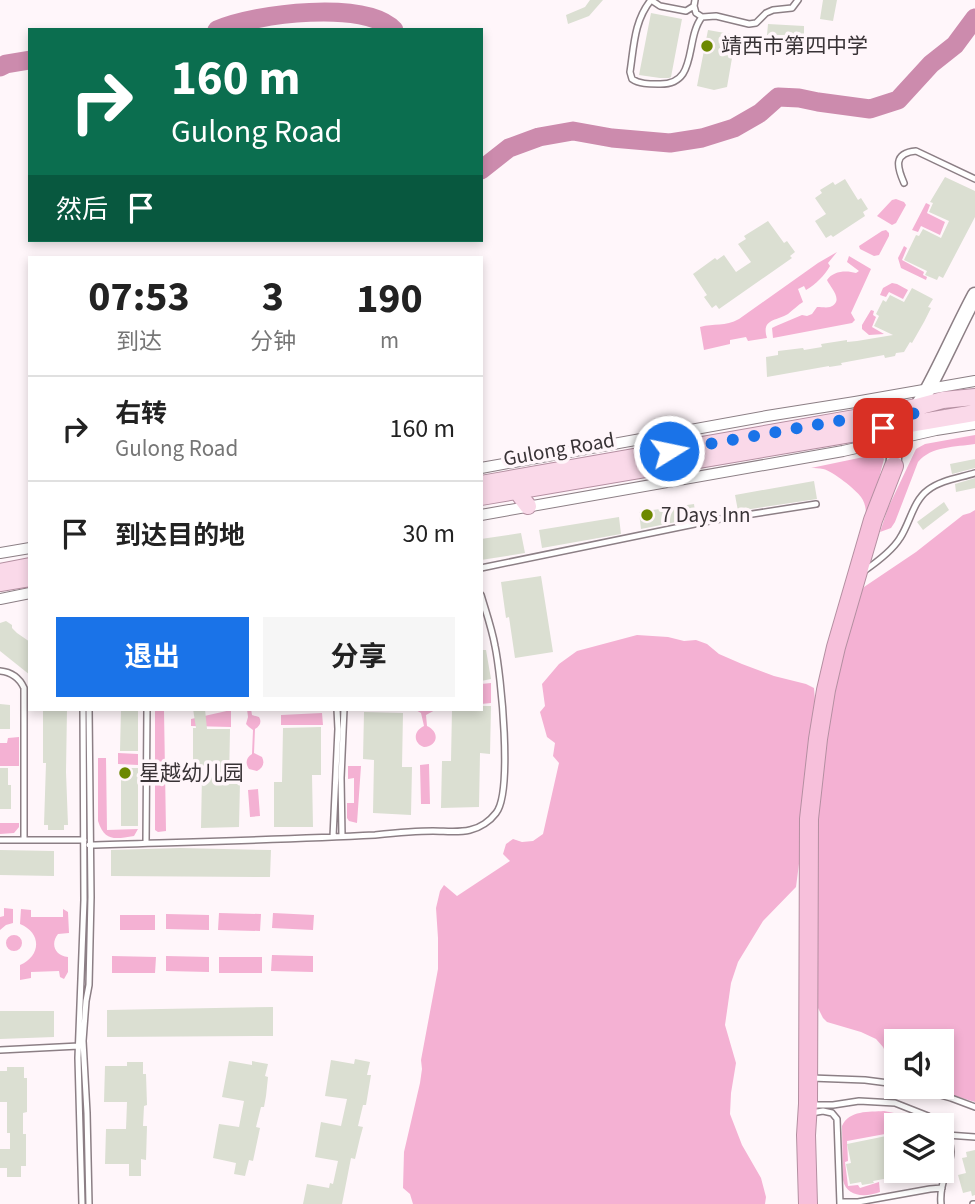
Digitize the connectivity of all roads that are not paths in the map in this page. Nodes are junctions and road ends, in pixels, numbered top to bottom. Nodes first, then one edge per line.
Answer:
1 (651, 0) edge
2 (798, 0) edge
3 (694, 3) edge
4 (702, 17) junction
5 (975, 179) edge
6 (904, 183) dead end
7 (975, 295) edge
8 (975, 315) edge
9 (975, 381) edge
10 (975, 397) edge
11 (975, 412) edge
12 (919, 413) junction
13 (975, 424) edge
14 (698, 453) junction
15 (537, 458) junction
16 (894, 466) joint
17 (483, 468) edge
18 (546, 472) junction
19 (975, 473) edge
20 (483, 484) edge
21 (516, 490) junction
22 (483, 497) edge
23 (816, 504) dead end
24 (528, 506) junction
25 (483, 515) edge
26 (28, 548) edge
27 (0, 553) edge
28 (28, 566) edge
29 (483, 568) edge
30 (0, 572) edge
31 (855, 577) junction
32 (28, 578) edge
33 (0, 583) edge
34 (28, 593) edge
35 (0, 599) edge
36 (483, 602) edge
37 (0, 671) edge
38 (83, 711) edge
39 (89, 711) edge
40 (147, 711) edge
41 (337, 711) edge
42 (344, 711) edge
43 (342, 836) junction
44 (333, 837) junction
45 (0, 840) edge
46 (24, 840) junction
47 (84, 840) junction
48 (146, 844) junction
49 (89, 845) junction
50 (79, 1046) junction
51 (0, 1050) edge
52 (808, 1078) junction
53 (884, 1082) edge
54 (954, 1099) edge
55 (975, 1107) edge
56 (808, 1109) junction
57 (920, 1113) edge
58 (954, 1136) edge
59 (975, 1137) edge
60 (943, 1183) edge
61 (942, 1188) junction
62 (840, 1203) edge
63 (82, 1204) edge
64 (89, 1204) edge
65 (808, 1204) edge
66 (942, 1204) edge

1 - 3 lane
1 - 4 lane
2 - 4 lane
3 - 4 lane
5 - 6 lane
7 - 12 main road
8 - 12 main road
9 - 12 street
10 - 12 main road, Gulong Road
11 - 12 main road, Gulong Road
12 - 13 street
12 - 14 main road, Gulong Road
12 - 14 street
12 - 16 main road
14 - 15 street
14 - 18 main road, Gulong Road
14 - 21 main road, Gulong Road
14 - 24 street
15 - 17 street
15 - 18 main road
16 - 31 highway
18 - 20 main road, Gulong Road
19 - 31 lane
21 - 22 main road, Gulong Road
21 - 24 main road
23 - 29 lane
24 - 25 street
26 - 27 street
28 - 30 main road
31 - 52 highway
32 - 33 main road
34 - 35 street
36 - 43 lane
37 - 46 lane
38 - 47 lane
39 - 49 lane
40 - 48 lane
41 - 44 lane
42 - 43 lane
43 - 44 lane
44 - 48 lane
45 - 46 lane
46 - 47 lane
47 - 50 lane
48 - 49 lane
49 - 64 lane
50 - 51 lane
50 - 63 lane
52 - 53 lane
52 - 56 highway
54 - 55 lane
56 - 57 lane
56 - 62 lane
56 - 65 highway
58 - 59 lane
60 - 61 lane
61 - 62 lane
61 - 66 lane

